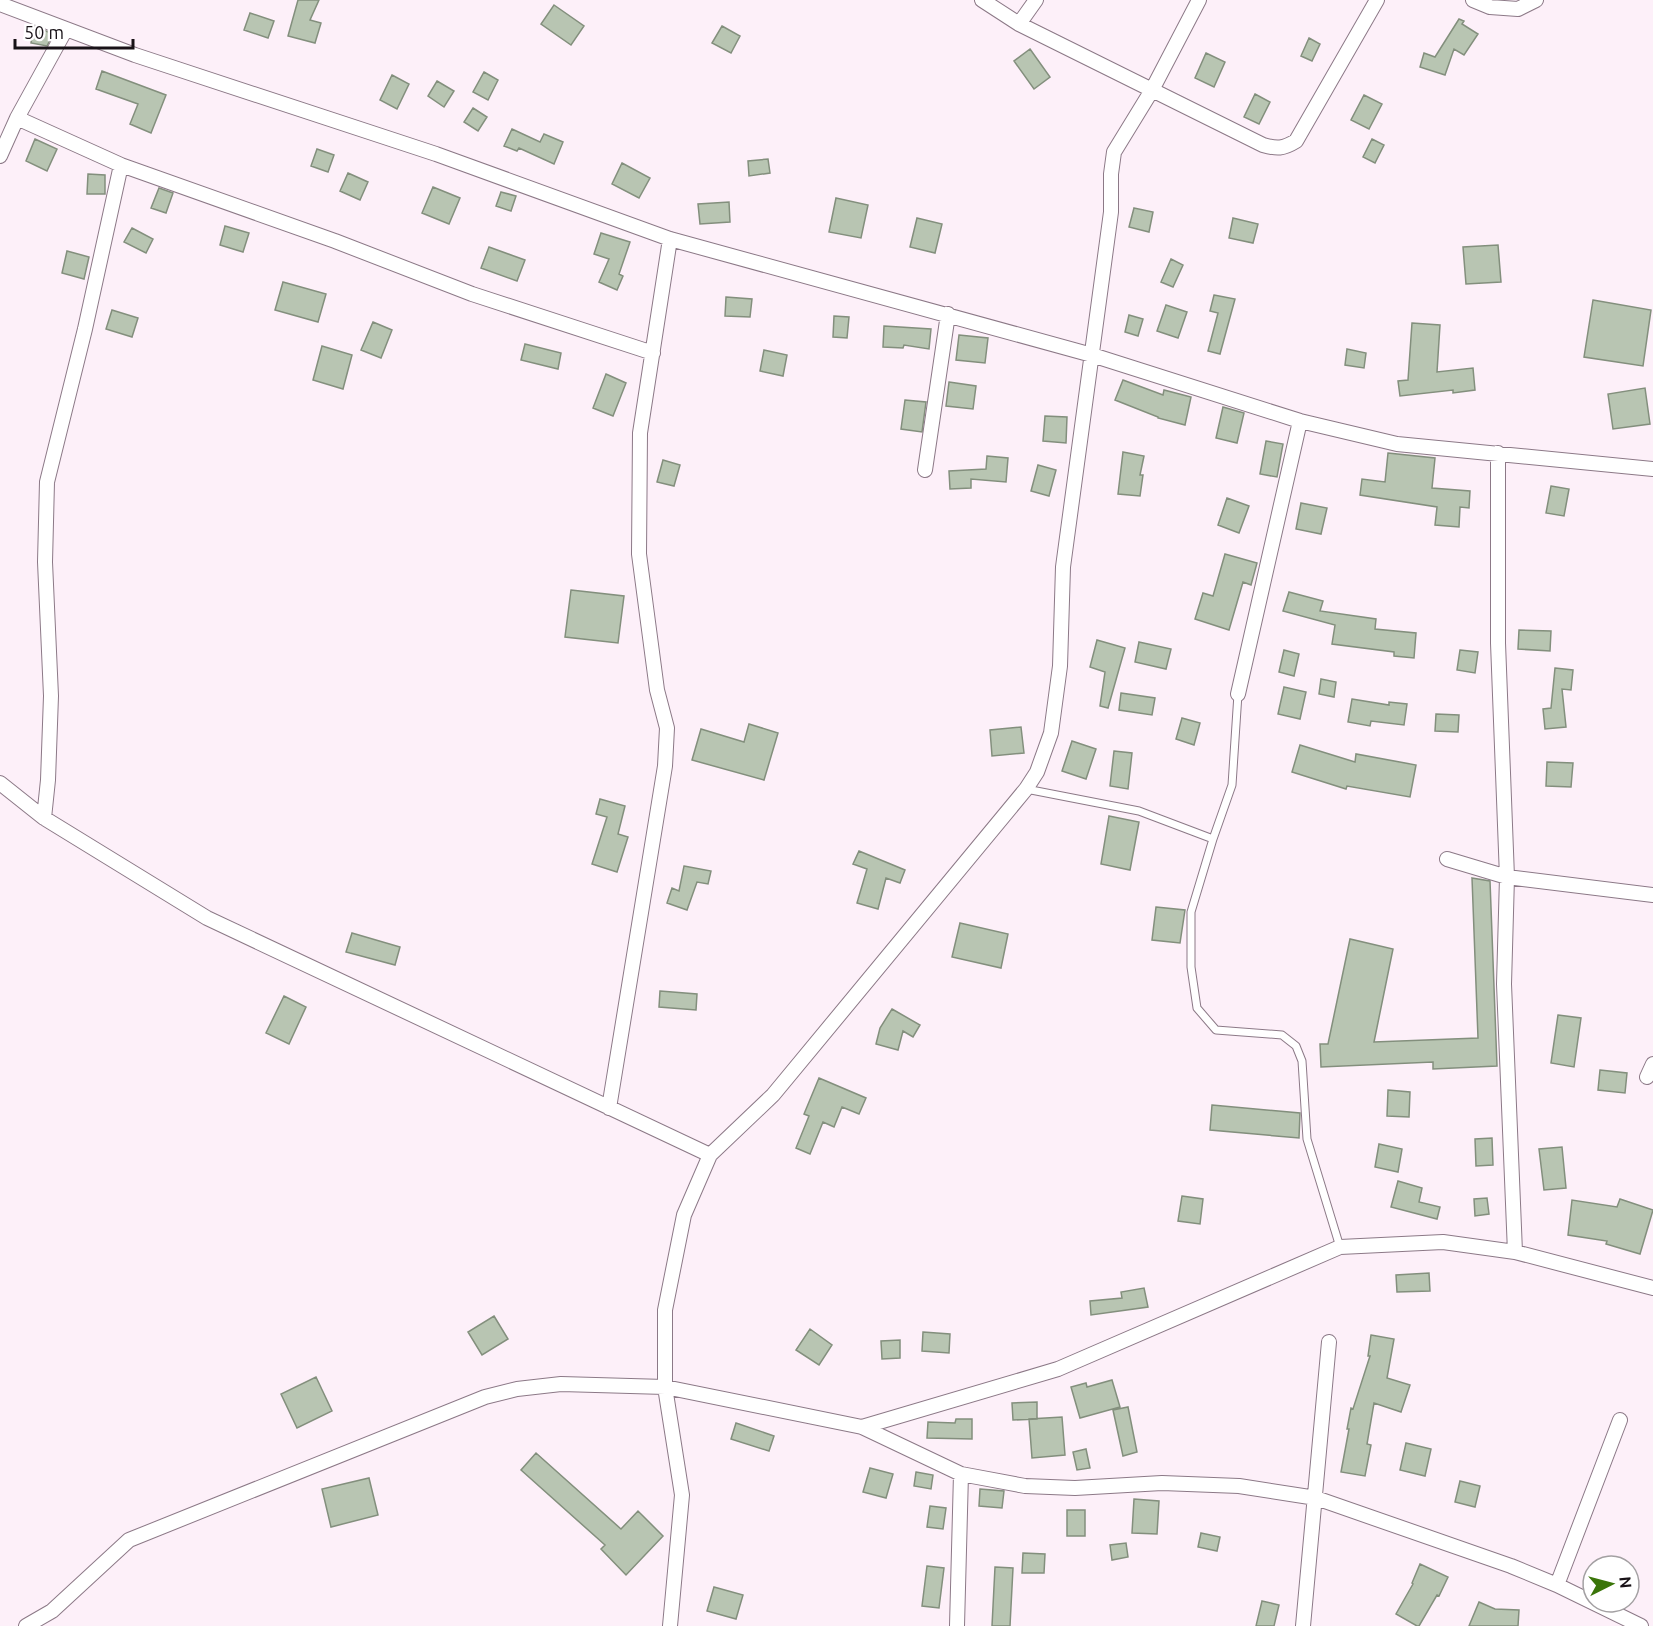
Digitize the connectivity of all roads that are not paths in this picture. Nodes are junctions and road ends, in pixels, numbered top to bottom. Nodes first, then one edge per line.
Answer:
1 (982, 0) edge
2 (1036, 0) edge
3 (1199, 0) edge
4 (1377, 0) edge
5 (1473, 0) edge
6 (1536, 0) edge
7 (0, 4) edge
8 (1019, 24) junction
9 (66, 29) junction
10 (1152, 90) junction
11 (17, 118) junction
12 (0, 156) edge
13 (121, 165) junction
14 (670, 239) junction
15 (948, 314) junction
16 (653, 353) junction
17 (1092, 355) junction
18 (1300, 421) junction
19 (1498, 453) junction
20 (1653, 469) edge
21 (925, 470) dead end
22 (1238, 694) joint
23 (0, 783) edge
24 (1026, 789) junction
25 (44, 818) junction
26 (1213, 838) junction
27 (1446, 859) dead end
28 (1507, 877) junction
29 (1653, 895) edge
30 (609, 1108) junction
31 (710, 1155) junction
32 (1340, 1247) junction
33 (1515, 1252) junction
34 (1653, 1288) edge
35 (1329, 1342) dead end
36 (665, 1387) junction
37 (1620, 1420) dead end
38 (862, 1427) junction
39 (961, 1474) junction
40 (1316, 1498) junction
41 (1557, 1585) junction
42 (26, 1626) edge
43 (670, 1626) edge
44 (957, 1626) edge
45 (1303, 1626) edge
46 (1641, 1626) edge

1 - 8 street
2 - 8 street
3 - 10 street
4 - 10 street
5 - 6 street
7 - 9 street
8 - 10 street
9 - 11 street
9 - 14 street
10 - 17 street
11 - 12 street
11 - 13 street
13 - 16 street
13 - 25 street
14 - 15 street
14 - 16 street
15 - 17 street
15 - 21 street
16 - 30 street
17 - 18 street
17 - 24 street
18 - 19 street
18 - 22 street
19 - 20 street
19 - 28 street
22 - 26 lane
23 - 25 street
24 - 26 lane
24 - 31 street
25 - 30 street
26 - 32 lane
27 - 28 street
28 - 29 street
28 - 33 street
30 - 31 street
31 - 36 street
32 - 33 street
32 - 38 street
33 - 34 street
35 - 40 street
36 - 38 street
36 - 42 street
36 - 43 street
37 - 41 street
38 - 39 street
39 - 40 street
39 - 44 street
40 - 41 street
40 - 45 street
41 - 46 street

